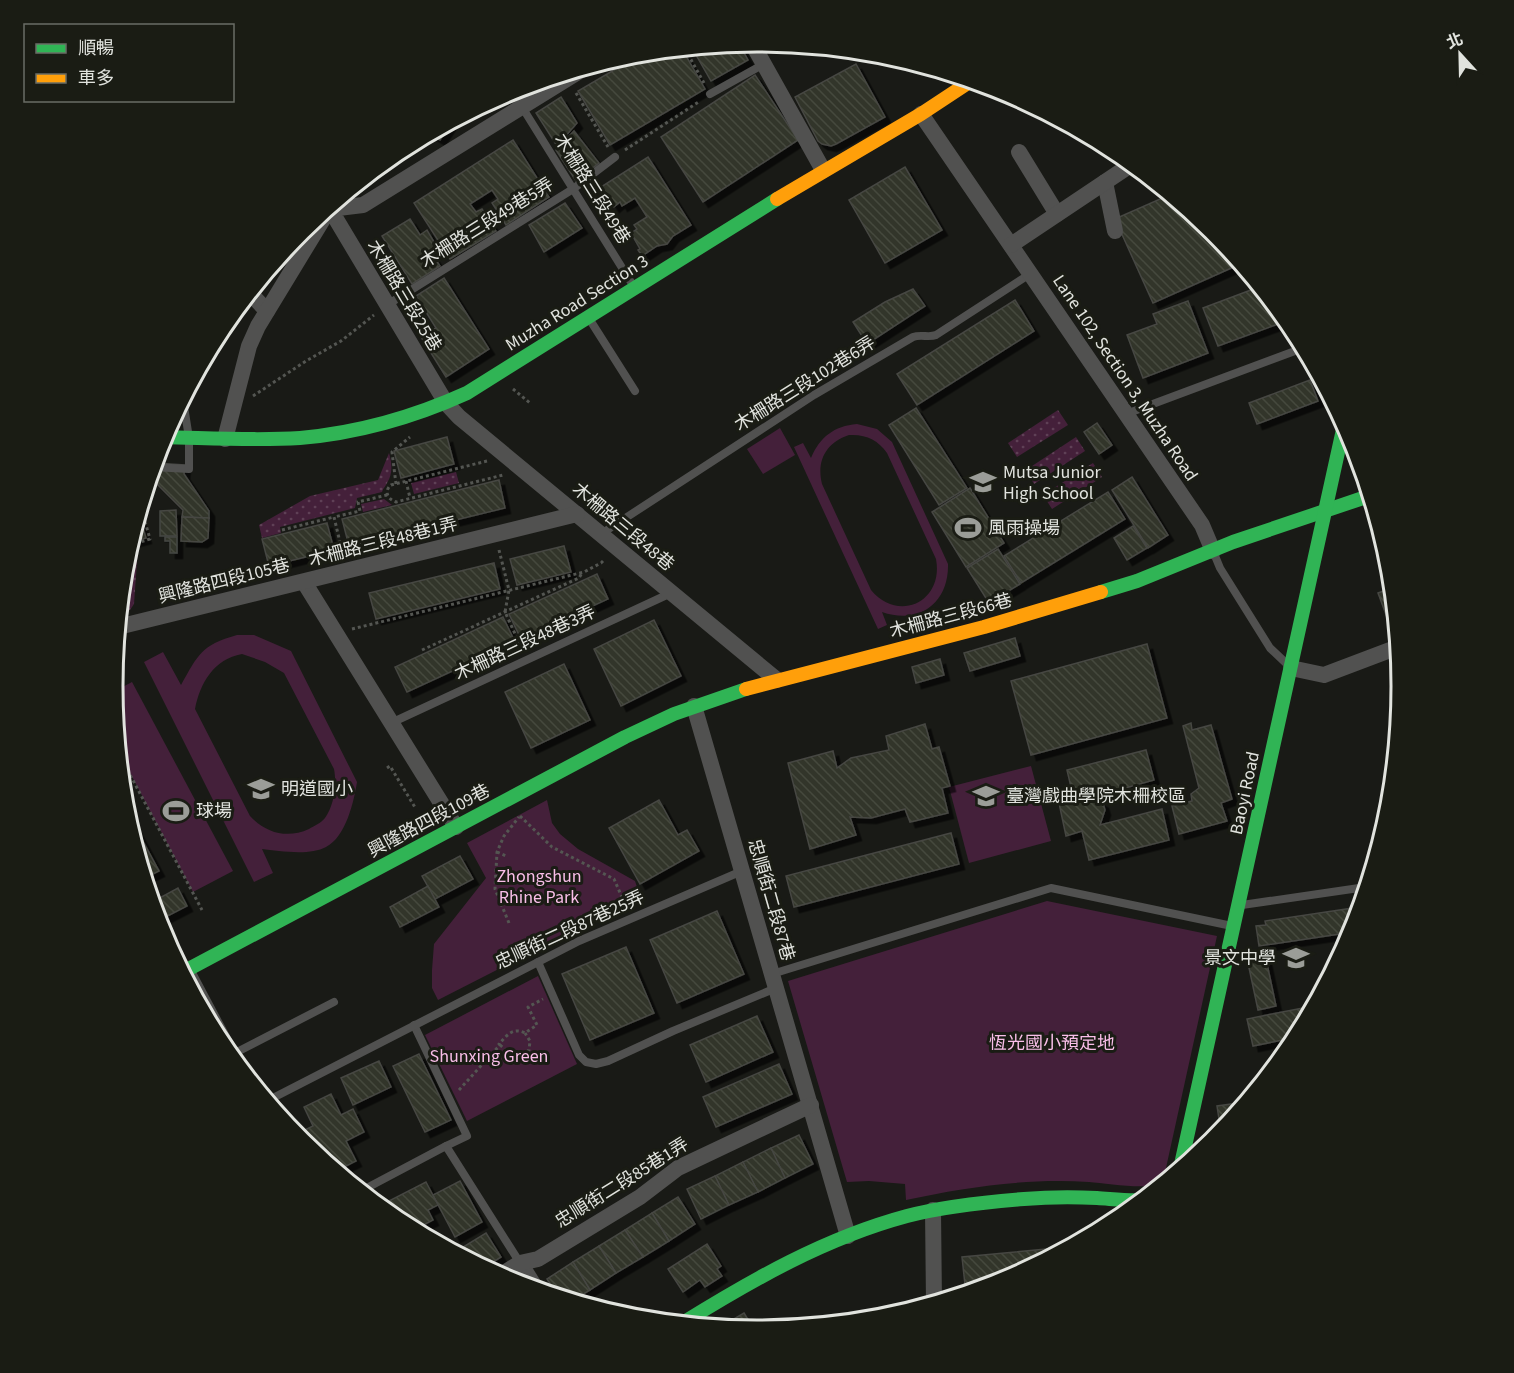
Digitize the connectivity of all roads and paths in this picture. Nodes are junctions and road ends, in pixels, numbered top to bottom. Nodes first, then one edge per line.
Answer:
1 (757, 52) edge
2 (689, 57) edge
3 (764, 64) junction
4 (568, 81) edge
5 (558, 84) edge
6 (961, 86) edge
7 (710, 94) junction
8 (522, 107) junction
9 (921, 114) junction
10 (1019, 152) dead end
11 (615, 157) junction
12 (823, 170) junction
13 (1124, 170) edge
14 (1105, 182) junction
15 (573, 189) junction
16 (344, 206) edge
17 (335, 214) edge
18 (1057, 214) junction
19 (1115, 231) dead end
20 (316, 232) edge
21 (1011, 246) junction
22 (1030, 274) junction
23 (634, 288) junction
24 (256, 299) edge
25 (387, 305) junction
26 (267, 311) junction
27 (588, 317) junction
28 (1294, 351) edge
29 (635, 391) dead end
30 (446, 403) junction
31 (234, 408) junction
32 (185, 413) edge
33 (1126, 414) junction
34 (419, 434) dead end
35 (174, 437) edge
36 (189, 438) junction
37 (225, 439) junction
38 (1341, 439) edge
39 (507, 456) junction
40 (162, 468) edge
41 (524, 470) junction
42 (406, 481) junction
43 (396, 484) junction
44 (387, 495) junction
45 (410, 498) junction
46 (1362, 498) edge
47 (1326, 510) junction
48 (577, 514) junction
49 (334, 517) junction
50 (145, 522) edge
51 (282, 530) dead end
52 (495, 534) junction
53 (601, 534) junction
54 (140, 542) edge
55 (616, 546) junction
56 (1213, 550) junction
57 (347, 571) junction
58 (584, 572) junction
59 (304, 582) junction
60 (509, 590) junction
61 (672, 592) junction
62 (505, 612) junction
63 (126, 625) edge
64 (336, 633) junction
65 (422, 650) dead end
66 (1390, 650) edge
67 (527, 660) junction
68 (1291, 668) junction
69 (777, 680) junction
70 (694, 706) junction
71 (391, 723) junction
72 (387, 768) dead end
73 (128, 772) edge
74 (416, 809) dead end
75 (456, 827) junction
76 (496, 852) junction
77 (506, 856) dead end
78 (742, 871) junction
79 (1358, 888) edge
80 (1238, 905) junction
81 (202, 910) dead end
82 (631, 919) junction
83 (509, 923) dead end
84 (1234, 926) junction
85 (538, 962) junction
86 (189, 968) edge
87 (774, 981) junction
88 (546, 997) dead end
89 (334, 1002) dead end
90 (414, 1025) junction
91 (525, 1033) junction
92 (500, 1045) junction
93 (239, 1051) edge
94 (274, 1097) edge
95 (450, 1100) junction
96 (811, 1105) junction
97 (446, 1146) junction
98 (1183, 1156) edge
99 (369, 1187) edge
100 (1129, 1199) edge
101 (933, 1210) junction
102 (848, 1236) junction
103 (520, 1263) junction
104 (509, 1270) edge
105 (529, 1278) edge
106 (934, 1295) edge
107 (691, 1317) edge

1 - 3 street
2 - 7 path
3 - 7 lane
3 - 12 street
4 - 11 path
5 - 8 street
6 - 9 street, Muzha Road Section 3
7 - 11 path
8 - 15 lane, 木柵路三段49巷
8 - 16 street
9 - 12 street, Muzha Road Section 3
9 - 21 street, Lane 102, Section 3, Muzha Road
10 - 18 street
11 - 15 lane, 木柵路三段49巷5弄
12 - 23 street, Muzha Road Section 3
13 - 14 street
14 - 18 street
14 - 19 street
15 - 23 lane, 木柵路三段49巷
15 - 25 lane, 木柵路三段49巷5弄
17 - 25 street, 木柵路三段25巷
18 - 21 street
20 - 26 street
21 - 22 street, Lane 102, Section 3, Muzha Road
22 - 33 street, Lane 102, Section 3, Muzha Road
22 - 53 lane, 木柵路三段102巷6弄
23 - 27 street, Muzha Road Section 3
24 - 26 street
25 - 30 street, 木柵路三段25巷
25 - 31 path
26 - 31 street
27 - 29 lane
27 - 30 street, Muzha Road Section 3
28 - 33 lane
30 - 37 street, Muzha Road Section 3
30 - 39 street, 木柵路三段48巷
31 - 37 street
32 - 36 lane
33 - 56 street, Lane 102, Section 3, Muzha Road
34 - 43 path
35 - 36 street, Muzha Road Section 3
36 - 37 street, Muzha Road Section 3
36 - 40 lane
38 - 47 street, Baoyi Road
39 - 41 street, 木柵路三段48巷
39 - 42 path
41 - 45 path
41 - 48 street, 木柵路三段48巷
42 - 43 path
42 - 45 path
43 - 44 path
44 - 45 path
44 - 49 path
46 - 47 street, 木柵路三段66巷
47 - 56 street, 木柵路三段66巷
47 - 68 street, Baoyi Road
48 - 52 street, 木柵路三段48巷1弄
48 - 53 street, 木柵路三段48巷
49 - 51 path
49 - 57 path
50 - 54 path
52 - 57 street, 木柵路三段48巷1弄
52 - 60 path
53 - 55 street, 木柵路三段48巷
55 - 58 path
55 - 61 street, 木柵路三段48巷
56 - 68 lane, Lane 102, Section 3, Muzha Road
56 - 69 street, 木柵路三段66巷
57 - 59 street, 木柵路三段48巷1弄
58 - 60 path
58 - 62 path
59 - 63 street, 興隆路四段105巷
59 - 64 street, 木柵路三段48巷1弄
60 - 62 path
60 - 64 path
61 - 67 lane, 木柵路三段48巷3弄
61 - 69 street, 木柵路三段48巷
62 - 65 path
62 - 67 path
64 - 71 street, 木柵路三段48巷1弄
66 - 68 street
67 - 71 lane, 木柵路三段48巷3弄
68 - 80 street, Baoyi Road
69 - 70 street, 木柵路三段66巷
70 - 75 street, 興隆路四段109巷
70 - 78 street, 忠順街二段87巷
71 - 75 street, 木柵路三段48巷1弄
72 - 74 path
73 - 81 path
75 - 86 street, 興隆路四段109巷
76 - 77 path
76 - 82 path
76 - 83 path
78 - 82 lane, 忠順街二段87巷25弄
78 - 87 street, 忠順街二段87巷
79 - 80 lane
80 - 84 street, Baoyi Road
82 - 85 lane, 忠順街二段87巷25弄
84 - 87 lane
84 - 98 street, Baoyi Road
85 - 87 lane
85 - 90 lane, 忠順街二段87巷25弄
87 - 96 street, 忠順街二段87巷
88 - 91 path
89 - 93 lane
90 - 94 lane, 忠順街二段87巷25弄
90 - 95 lane
91 - 92 path
91 - 92 path
92 - 95 path
95 - 97 lane
96 - 102 street, 忠順街二段87巷
96 - 103 street, 忠順街二段85巷1弄
97 - 99 lane
97 - 103 lane
100 - 101 street
101 - 102 street
101 - 106 street
102 - 107 street
103 - 104 street, 忠順街二段85巷1弄
103 - 105 street

